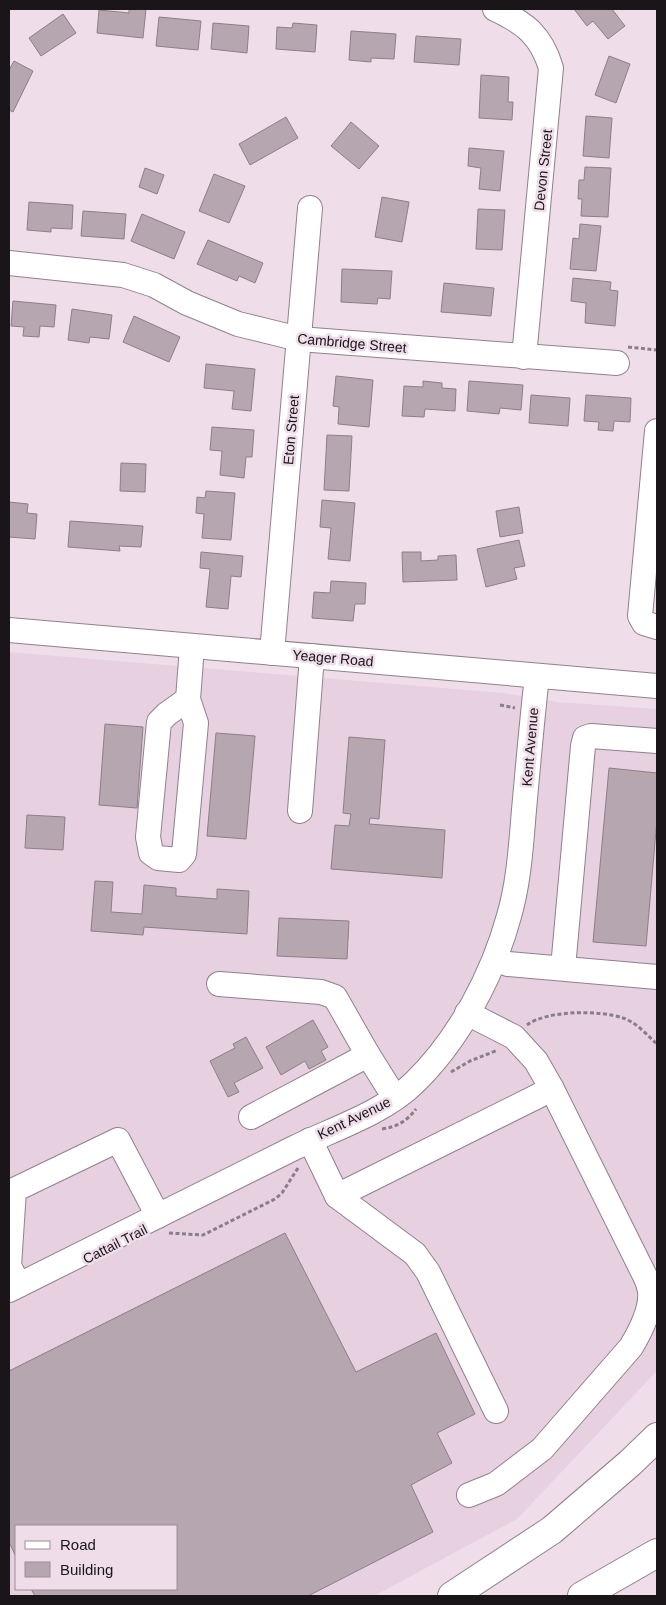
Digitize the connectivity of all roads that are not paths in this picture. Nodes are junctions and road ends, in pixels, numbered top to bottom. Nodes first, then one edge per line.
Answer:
1 (495, 9) edge
2 (310, 208) dead end
3 (9, 263) edge
4 (299, 339) junction
5 (524, 357) junction
6 (617, 363) dead end
7 (657, 431) edge
8 (657, 627) edge
9 (9, 630) edge
10 (192, 647) junction
11 (272, 653) junction
12 (312, 656) junction
13 (537, 676) junction
14 (657, 686) edge
15 (188, 699) junction
16 (657, 741) edge
17 (300, 811) dead end
18 (495, 959) junction
19 (563, 968) junction
20 (657, 977) edge
21 (219, 984) dead end
22 (467, 1013) junction
23 (368, 1055) junction
24 (552, 1089) junction
25 (395, 1098) junction
26 (251, 1116) dead end
27 (310, 1140) junction
28 (337, 1196) junction
29 (161, 1225) junction
30 (14, 1288) edge
31 (496, 1411) dead end
32 (657, 1437) edge
33 (469, 1495) dead end
34 (657, 1553) edge
35 (452, 1596) edge
36 (582, 1596) edge

1 - 5 street, Devon Street
2 - 4 street, Eton Street
3 - 4 street, Cambridge Street
4 - 5 street, Cambridge Street
4 - 11 street, Eton Street
5 - 6 street, Cambridge Street
7 - 8 street
9 - 10 street, Yeager Road
10 - 11 street, Yeager Road
10 - 15 street
11 - 12 street, Yeager Road
12 - 13 street, Yeager Road
12 - 17 street
13 - 14 street, Yeager Road
13 - 18 street, Kent Avenue
15 - 15 street
16 - 19 street
18 - 19 street
18 - 22 street, Kent Avenue
19 - 20 street
21 - 23 street
22 - 24 street
22 - 25 street, Kent Avenue
23 - 25 street
23 - 26 street
24 - 28 street
24 - 33 street
25 - 27 street, Kent Avenue
27 - 28 street
27 - 29 street, Kent Avenue
28 - 31 street
29 - 30 street, Kent Avenue
29 - 30 street
32 - 35 main road
34 - 36 main road

